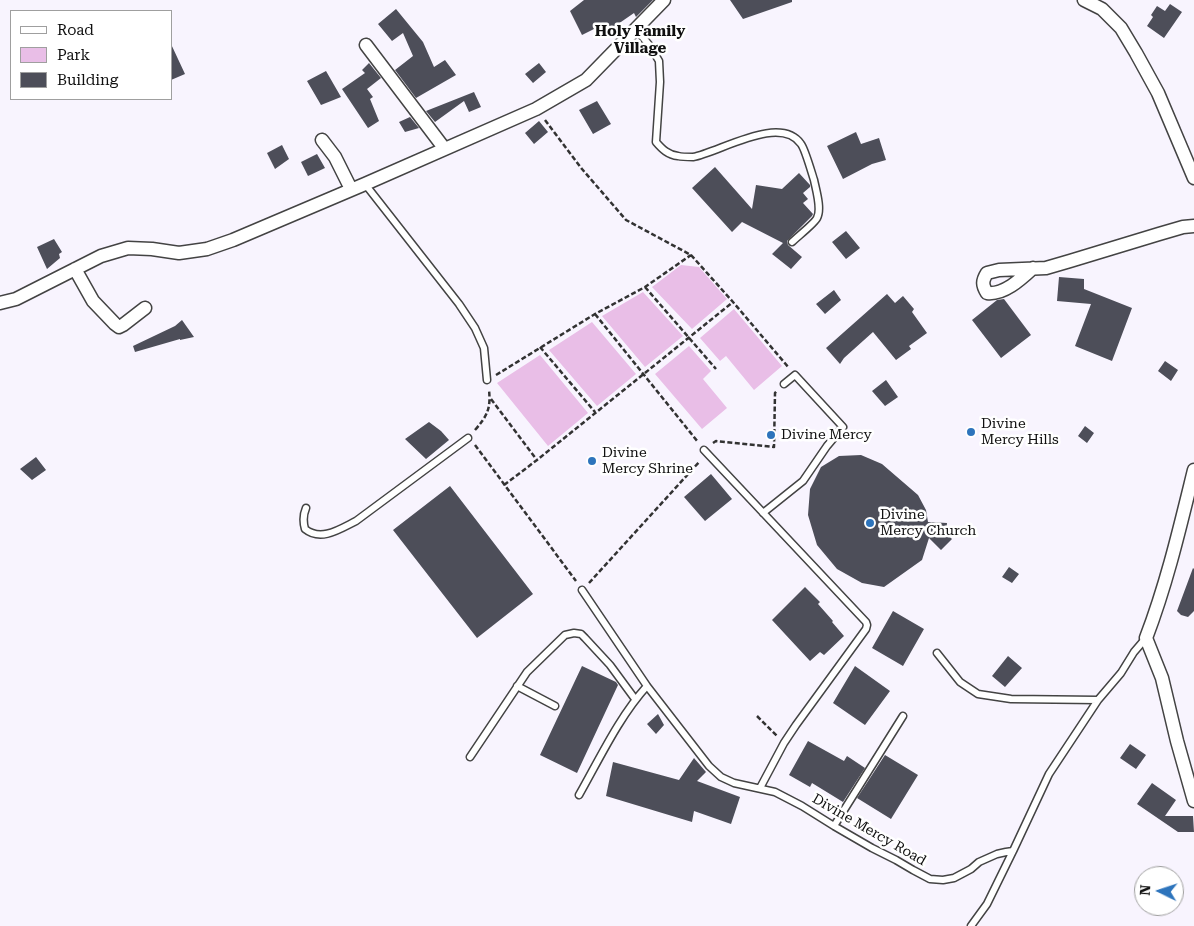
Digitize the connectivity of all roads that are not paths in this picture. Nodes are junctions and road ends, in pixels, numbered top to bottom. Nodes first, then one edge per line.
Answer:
1 (664, 0) edge
2 (1084, 0) edge
3 (636, 29) junction
4 (366, 45) dead end
5 (322, 140) dead end
6 (444, 148) junction
7 (1194, 178) edge
8 (365, 184) junction
9 (350, 190) junction
10 (1194, 226) edge
11 (792, 242) dead end
12 (1033, 268) dead end
13 (75, 269) junction
14 (0, 302) edge
15 (145, 308) dead end
16 (487, 380) road end
17 (784, 384) dead end
18 (468, 438) road end
19 (707, 452) road end
20 (1194, 470) edge
21 (306, 508) dead end
22 (763, 513) junction
23 (582, 590) road end
24 (1146, 638) junction
25 (937, 653) dead end
26 (517, 686) junction
27 (647, 686) junction
28 (636, 699) junction
29 (1098, 700) junction
30 (555, 706) dead end
31 (903, 716) dead end
32 (470, 757) dead end
33 (760, 788) junction
34 (579, 795) dead end
35 (1194, 801) edge
36 (834, 826) junction
37 (1013, 852) junction
38 (971, 926) edge

1 - 3 street
2 - 7 street
3 - 6 street
3 - 11 lane
4 - 6 street
5 - 9 street
6 - 8 street
8 - 9 street
8 - 16 lane
9 - 13 street
10 - 12 street
13 - 14 street
13 - 15 street
17 - 22 lane
18 - 21 lane
19 - 22 lane
20 - 24 street
22 - 33 lane
23 - 27 lane, Divine Mercy Road
24 - 29 lane
24 - 35 street
25 - 29 lane
26 - 28 lane
26 - 30 lane
26 - 32 lane
27 - 28 lane
27 - 33 lane, Divine Mercy Road
28 - 34 lane
29 - 37 lane
31 - 36 lane
33 - 36 lane, Divine Mercy Road
36 - 37 lane, Divine Mercy Road
37 - 38 lane

